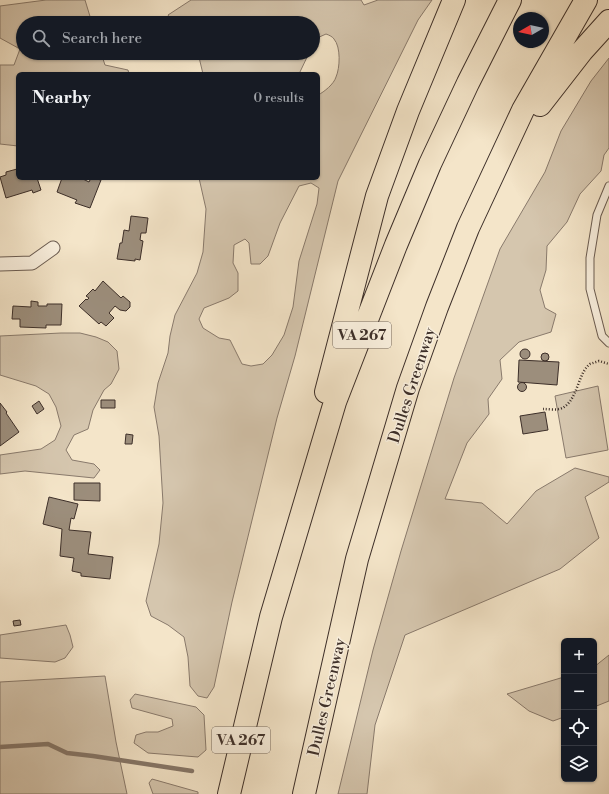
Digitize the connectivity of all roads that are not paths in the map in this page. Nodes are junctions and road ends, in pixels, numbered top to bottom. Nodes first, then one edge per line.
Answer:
1 (454, 0) edge
2 (510, 0) edge
3 (586, 0) edge
4 (609, 21) edge
5 (609, 186) edge
6 (488, 187) junction
7 (53, 248) dead end
8 (0, 264) edge
9 (609, 343) edge
10 (254, 686) junction
11 (229, 794) edge
12 (304, 794) edge

1 - 10 highway
2 - 10 highway, VA 267
3 - 6 highway, Dulles Greenway
4 - 6 highway
5 - 9 lane
6 - 12 highway, Dulles Greenway
7 - 8 street
10 - 11 highway, VA 267

